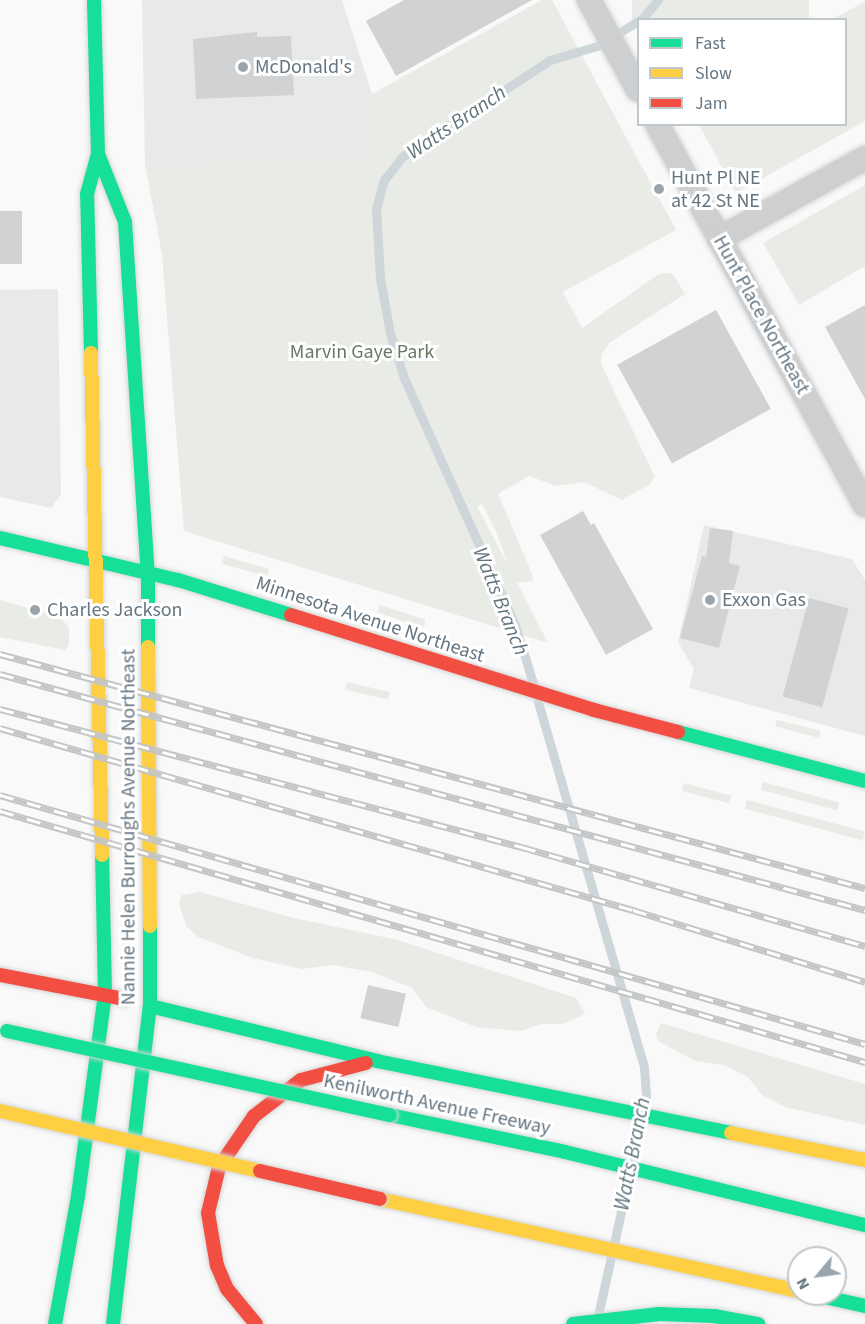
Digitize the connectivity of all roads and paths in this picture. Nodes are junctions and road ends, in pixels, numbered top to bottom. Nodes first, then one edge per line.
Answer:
1 (94, 0) edge
2 (589, 0) edge
3 (634, 83) edge
4 (658, 126) edge
5 (98, 154) junction
6 (865, 159) edge
7 (719, 239) junction
8 (865, 504) edge
9 (0, 538) edge
10 (96, 560) junction
11 (148, 573) junction
12 (865, 782) edge
13 (0, 975) edge
14 (105, 994) junction
15 (150, 1006) junction
16 (4, 1030) edge
17 (377, 1061) junction
18 (0, 1111) edge
19 (865, 1160) edge
20 (865, 1225) edge
21 (787, 1288) edge
22 (847, 1302) edge
23 (865, 1306) edge
24 (744, 1322) edge
25 (55, 1324) edge
26 (113, 1324) edge
27 (256, 1324) edge
28 (573, 1324) edge

1 - 5 main road, Nannie Helen Burroughs Avenue Northeast
2 - 3 street
4 - 7 street, Hunt Place Northeast
5 - 10 main road, Nannie Helen Burroughs Avenue Northeast
5 - 11 main road, Nannie Helen Burroughs Avenue Northeast
6 - 7 street
7 - 8 street, Hunt Place Northeast
9 - 10 main road, Minnesota Avenue Northeast
10 - 11 main road, Minnesota Avenue Northeast
10 - 14 main road, Nannie Helen Burroughs Avenue Northeast
11 - 12 main road, Minnesota Avenue Northeast
11 - 15 main road, Nannie Helen Burroughs Avenue Northeast
13 - 14 main road
14 - 15 main road
14 - 25 main road, Nannie Helen Burroughs Avenue Northeast
15 - 17 main road
15 - 26 main road, Nannie Helen Burroughs Avenue Northeast
16 - 20 main road, Kenilworth Avenue Freeway, bridge
17 - 19 main road
17 - 27 main road
18 - 21 main road, bridge
22 - 23 main road
24 - 28 main road

